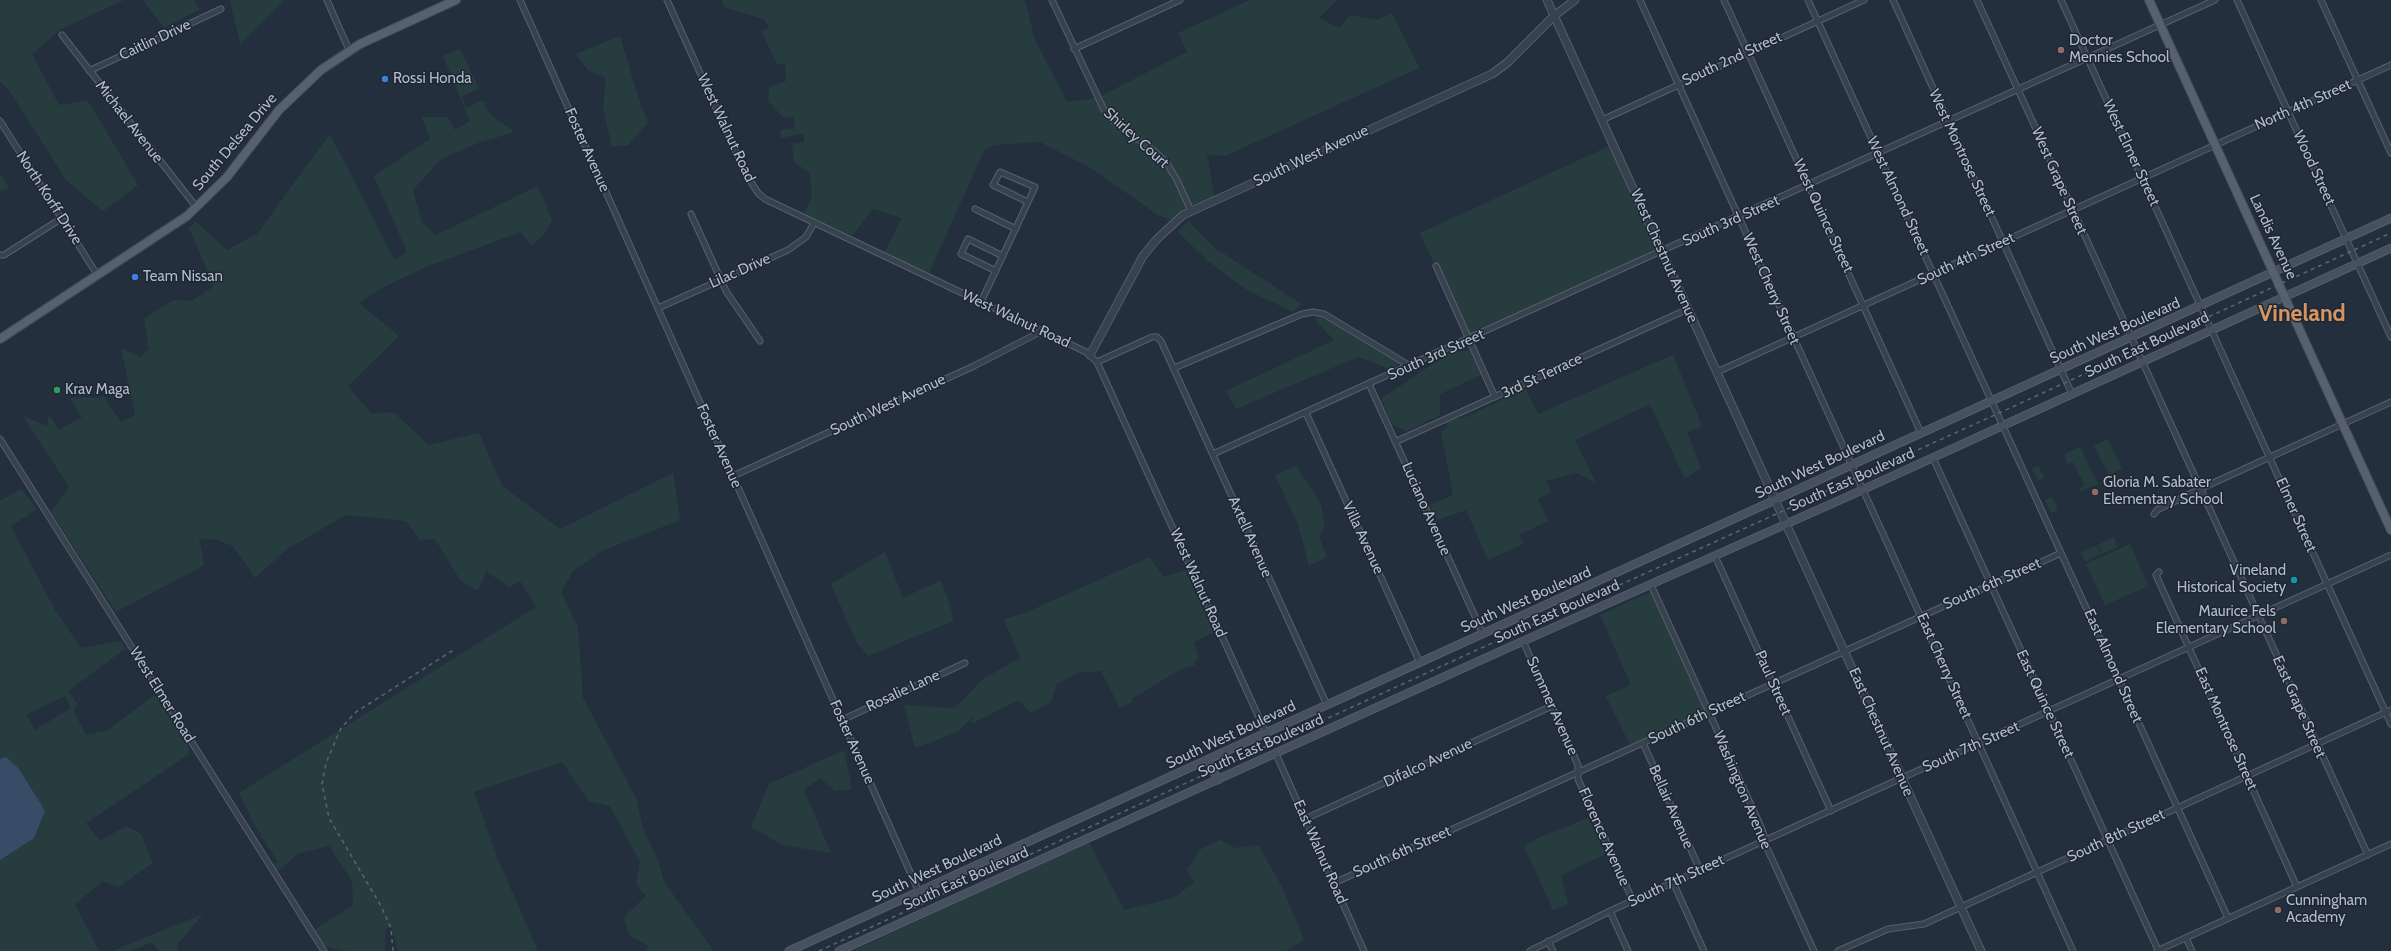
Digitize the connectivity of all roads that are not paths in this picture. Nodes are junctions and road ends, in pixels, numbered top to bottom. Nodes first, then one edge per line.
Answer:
1 (327, 0) edge
2 (456, 0) edge
3 (520, 0) edge
4 (667, 0) edge
5 (1052, 0) edge
6 (1180, 0) edge
7 (1547, 0) edge
8 (1575, 0) edge
9 (1640, 0) edge
10 (1724, 0) edge
11 (1808, 0) edge
12 (1864, 0) edge
13 (1893, 0) edge
14 (1977, 0) edge
15 (2061, 0) edge
16 (2149, 0) edge
17 (2215, 0) edge
18 (2237, 0) edge
19 (2322, 0) edge
20 (221, 10) dead end
21 (1554, 16) junction
22 (1818, 21) junction
23 (2160, 25) junction
24 (62, 35) dead end
25 (1074, 49) junction
26 (349, 50) junction
27 (1748, 52) junction
28 (2087, 58) junction
29 (2391, 65) edge
30 (89, 70) junction
31 (2358, 80) junction
32 (1678, 84) junction
33 (2018, 90) junction
34 (2288, 111) junction
35 (1602, 120) junction
36 (0, 121) edge
37 (1948, 122) junction
38 (2215, 145) junction
39 (2391, 153) edge
40 (1878, 154) junction
41 (2143, 178) junction
42 (1808, 185) junction
43 (1028, 202) junction
44 (197, 208) junction
45 (975, 209) dead end
46 (2072, 210) junction
47 (1191, 211) junction
48 (691, 214) dead end
49 (1739, 217) junction
50 (62, 218) junction
51 (2391, 218) edge
52 (814, 223) junction
53 (1016, 228) junction
54 (2346, 239) junction
55 (2003, 242) junction
56 (2391, 248) edge
57 (1662, 252) junction
58 (0, 255) edge
59 (1003, 256) junction
60 (2358, 264) junction
61 (1436, 266) dead end
62 (996, 271) junction
63 (2274, 272) junction
64 (1934, 274) junction
65 (98, 276) junction
66 (720, 280) junction
67 (2285, 297) junction
68 (981, 302) junction
69 (1864, 306) junction
70 (2201, 306) junction
71 (658, 308) junction
72 (1688, 309) junction
73 (2212, 330) junction
74 (1042, 331) junction
75 (2391, 337) edge
76 (1793, 338) junction
77 (2131, 338) junction
78 (0, 339) edge
79 (1469, 339) junction
80 (760, 341) dead end
81 (1090, 355) junction
82 (1097, 362) junction
83 (2142, 362) junction
84 (1410, 366) junction
85 (1174, 368) junction
86 (2061, 370) junction
87 (1717, 372) junction
88 (1370, 384) junction
89 (2072, 394) junction
90 (1495, 397) junction
91 (1991, 401) junction
92 (2391, 402) edge
93 (1306, 413) junction
94 (1997, 414) joint
95 (2342, 424) junction
96 (2002, 426) junction
97 (1921, 433) junction
98 (0, 439) edge
99 (1395, 442) junction
100 (1212, 454) junction
101 (1933, 458) junction
102 (2270, 458) junction
103 (1852, 464) junction
104 (733, 476) junction
105 (2200, 489) junction
106 (1864, 490) junction
107 (1775, 500) junction
108 (1781, 512) joint
109 (2154, 514) dead end
110 (1786, 524) junction
111 (2391, 530) edge
112 (2061, 553) junction
113 (2391, 555) edge
114 (1715, 556) junction
115 (2159, 572) dead end
116 (1991, 584) junction
117 (2328, 584) junction
118 (1651, 585) junction
119 (1921, 616) junction
120 (2258, 616) junction
121 (1483, 634) junction
122 (1523, 641) junction
123 (2188, 648) junction
124 (1844, 650) junction
125 (1420, 662) junction
126 (965, 663) dead end
127 (2118, 680) junction
128 (1773, 684) junction
129 (1327, 705) junction
130 (1552, 706) junction
131 (2389, 711) edge
132 (2048, 712) junction
133 (1709, 713) junction
134 (842, 720) junction
135 (2391, 724) edge
136 (1266, 733) junction
137 (1643, 743) junction
138 (1979, 744) junction
139 (2316, 745) junction
140 (1276, 754) junction
141 (1208, 760) junction
142 (1578, 772) junction
143 (2247, 776) junction
144 (1902, 778) junction
145 (1218, 780) junction
146 (2177, 808) junction
147 (1831, 811) junction
148 (1305, 819) junction
149 (1766, 840) junction
150 (2107, 840) junction
151 (2391, 844) edge
152 (2368, 855) junction
153 (1700, 870) junction
154 (2038, 872) junction
155 (1673, 882) junction
156 (1334, 883) junction
157 (2297, 887) junction
158 (919, 892) junction
159 (1633, 901) junction
160 (1961, 907) junction
161 (1610, 911) junction
162 (2228, 918) junction
163 (2186, 938) junction
164 (1548, 941) junction
165 (324, 951) edge
166 (789, 951) edge
167 (839, 951) edge
168 (1364, 951) edge
169 (1530, 951) edge
170 (1553, 951) edge
171 (1628, 951) edge
172 (1704, 951) edge
173 (1814, 951) edge
174 (1838, 951) edge
175 (1981, 951) edge
176 (2073, 951) edge
177 (2158, 951) edge
178 (2192, 951) edge

1 - 26 street
2 - 26 main road, South Delsea Drive
3 - 71 street, Foster Avenue
4 - 52 street, West Walnut Road
5 - 25 street, Shirley Court
6 - 25 street
7 - 21 street, West Chestnut Avenue
8 - 21 street, South West Avenue
9 - 32 street, West Cherry Street
10 - 27 street, West Quince Street
11 - 22 street, West Almond Street
12 - 22 street, South 2nd Street
13 - 37 street, West Montrose Street
14 - 33 street, West Grape Street
15 - 28 street, West Elmer Street
16 - 23 main road, Landis Avenue
17 - 23 street, South 3rd Street
18 - 34 street, Wood Street
19 - 31 street
20 - 30 street, Caitlin Drive
21 - 35 street, West Chestnut Avenue
21 - 47 street, South West Avenue
22 - 27 street, South 2nd Street
22 - 40 street, West Almond Street
23 - 28 street, South 3rd Street
23 - 38 main road, Landis Avenue
24 - 30 street, Michael Avenue
25 - 47 street, Shirley Court
26 - 44 main road, South Delsea Drive
27 - 32 street, South 2nd Street
27 - 42 street, West Quince Street
28 - 33 street, South 3rd Street
28 - 41 street, West Elmer Street
29 - 31 street, North 4th Street
30 - 44 street, Michael Avenue
31 - 34 street, North 4th Street
31 - 39 street
32 - 35 street, South 2nd Street
32 - 49 street, West Cherry Street
33 - 37 street, South 3rd Street
33 - 46 street, West Grape Street
34 - 38 street, North 4th Street
34 - 54 street, Wood Street
35 - 57 street, West Chestnut Avenue
36 - 50 street, North Korff Drive
37 - 40 street, South 3rd Street
37 - 55 street, West Montrose Street
38 - 41 street, South 4th Street
38 - 63 main road, Landis Avenue
40 - 42 street, South 3rd Street
40 - 64 street, West Almond Street
41 - 46 street, South 4th Street
41 - 70 street, West Elmer Street
42 - 49 street, South 3rd Street
42 - 69 street, West Quince Street
43 - 43 street
43 - 53 street
44 - 65 main road, South Delsea Drive
45 - 53 street
46 - 55 street, South 4th Street
46 - 77 street, West Grape Street
47 - 81 street, South West Avenue
48 - 66 street
49 - 57 street, South 3rd Street
49 - 76 street, West Cherry Street
50 - 58 street
50 - 65 street, North Korff Drive
51 - 54 main road, South West Boulevard
52 - 66 street, Lilac Drive
52 - 68 street, West Walnut Road
53 - 59 street
54 - 60 street, Wood Street
54 - 63 main road, South West Boulevard
55 - 64 street, South 4th Street
55 - 86 street, West Montrose Street
56 - 60 main road, South East Boulevard
57 - 72 street, West Chestnut Avenue
57 - 79 street, South 3rd Street
59 - 62 street
59 - 62 street
60 - 67 main road, South East Boulevard
60 - 75 street, Wood Street
61 - 79 street
62 - 68 street
63 - 67 main road, Landis Avenue
63 - 70 main road, South West Boulevard
64 - 69 street, South 4th Street
64 - 91 street, West Almond Street
65 - 78 main road, South Delsea Drive
66 - 71 street, Lilac Drive
66 - 80 street
67 - 73 main road, South East Boulevard
67 - 95 main road, Landis Avenue
68 - 74 street, West Walnut Road
69 - 76 street, South 4th Street
69 - 97 street, West Quince Street
70 - 73 street, Elmer Street
70 - 77 main road, South West Boulevard
71 - 104 street, Foster Avenue
72 - 87 street, West Chestnut Avenue
72 - 90 street, 3rd St Terrace
73 - 83 main road, South East Boulevard
73 - 102 street, Elmer Street
74 - 81 street, West Walnut Road
74 - 104 street, South West Avenue
76 - 87 street, South 4th Street
76 - 103 street, West Cherry Street
77 - 83 street, West Grape Street
77 - 86 main road, South West Boulevard
79 - 84 street, South 3rd Street
79 - 90 street
81 - 82 street, West Walnut Road
82 - 85 street, Axtell Avenue
82 - 136 street, West Walnut Road
83 - 89 main road, South East Boulevard
83 - 105 street, East Grape Street
84 - 85 street
84 - 88 street, South 3rd Street
85 - 100 street, Axtell Avenue
86 - 89 street, West Montrose Street
86 - 91 main road, South West Boulevard
87 - 107 street, West Chestnut Avenue
88 - 93 street, South 3rd Street
88 - 99 street, Luciano Avenue
89 - 96 main road, South East Boulevard
90 - 99 street, 3rd St Terrace
91 - 94 street, West Almond Street
91 - 97 main road, South West Boulevard
92 - 95 street
93 - 100 street, South 3rd Street
93 - 125 street, Villa Avenue
94 - 96 street, East Almond Street
95 - 102 street
95 - 111 main road, Landis Avenue
96 - 101 main road, South East Boulevard
96 - 112 street, East Almond Street
97 - 103 main road, South West Boulevard
98 - 165 street, West Elmer Road
99 - 121 street, Luciano Avenue
100 - 129 street, Axtell Avenue
101 - 106 main road, South East Boulevard
101 - 116 street, East Quince Street
102 - 105 street
102 - 117 street, Elmer Street
103 - 106 street, West Cherry Street
103 - 107 main road, South West Boulevard
104 - 134 street, Foster Avenue
105 - 109 street
105 - 120 street, East Grape Street
106 - 110 main road, South East Boulevard
106 - 119 street, East Cherry Street
107 - 108 street, West Chestnut Avenue
107 - 121 main road, South West Boulevard
108 - 110 street, East Chestnut Avenue
110 - 114 main road, South East Boulevard
110 - 124 street, East Chestnut Avenue
112 - 116 street, South 6th Street
112 - 127 street, East Almond Street
113 - 117 street, South 7th Street
114 - 118 main road, South East Boulevard
114 - 128 street, Paul Street
115 - 123 street, East Montrose Street
116 - 119 street, South 6th Street
116 - 132 street, East Quince Street
117 - 120 street, South 7th Street
117 - 131 street, Elmer Street
118 - 122 main road, South East Boulevard
118 - 133 street, Washington Avenue
119 - 124 street, South 6th Street
119 - 138 street, East Cherry Street
120 - 123 street, South 7th Street
120 - 139 street, East Grape Street
121 - 125 main road, South West Boulevard
122 - 130 street, Summer Avenue
122 - 140 main road, South East Boulevard
123 - 127 street, South 7th Street
123 - 143 street, East Montrose Street
124 - 128 street, South 6th Street
124 - 144 street, East Chestnut Avenue
125 - 129 main road, South West Boulevard
126 - 134 street, Rosalie Lane
127 - 132 street, South 7th Street
127 - 146 street, East Almond Street
128 - 133 street, South 6th Street
128 - 147 street, Paul Street
129 - 136 main road, South West Boulevard
130 - 142 street, Summer Avenue
130 - 148 street, Difalco Avenue
131 - 135 street, Elmer Street
131 - 139 street, South 8th Street
132 - 138 street, South 7th Street
132 - 150 street, East Quince Street
133 - 137 street, South 6th Street
133 - 149 street, Washington Avenue
134 - 158 street, Foster Avenue
136 - 141 main road, South West Boulevard
137 - 142 street, South 6th Street
137 - 153 street, Bellair Avenue
138 - 144 street, South 7th Street
138 - 154 street, East Cherry Street
139 - 143 street, South 8th Street
139 - 152 street, East Grape Street
140 - 145 main road, South East Boulevard
140 - 148 street, East Walnut Road
141 - 145 main road
141 - 158 main road, South West Boulevard
142 - 156 street, South 6th Street
142 - 159 street, Florence Avenue
143 - 146 street, South 8th Street
143 - 157 street, East Montrose Street
144 - 147 street, South 7th Street
144 - 160 street, East Chestnut Avenue
145 - 167 main road, South East Boulevard
146 - 150 street, South 8th Street
146 - 162 street, East Almond Street
147 - 149 street, South 7th Street
148 - 156 street, East Walnut Road
149 - 153 street, South 7th Street
149 - 173 street, Washington Avenue
150 - 154 street, South 8th Street
150 - 177 street, East Quince Street
151 - 152 street
152 - 157 street
153 - 155 street, South 7th Street
154 - 160 street, South 8th Street
154 - 176 street, East Cherry Street
155 - 159 street, South 7th Street
155 - 172 street
156 - 168 street, East Walnut Road
157 - 162 street
158 - 166 main road, South West Boulevard
159 - 161 street, South 7th Street
160 - 174 street, South 8th Street
160 - 175 street, East Chestnut Avenue
161 - 164 street, South 7th Street
161 - 171 street
162 - 163 street
163 - 177 street
163 - 178 street
164 - 169 street, South 7th Street
164 - 170 street

